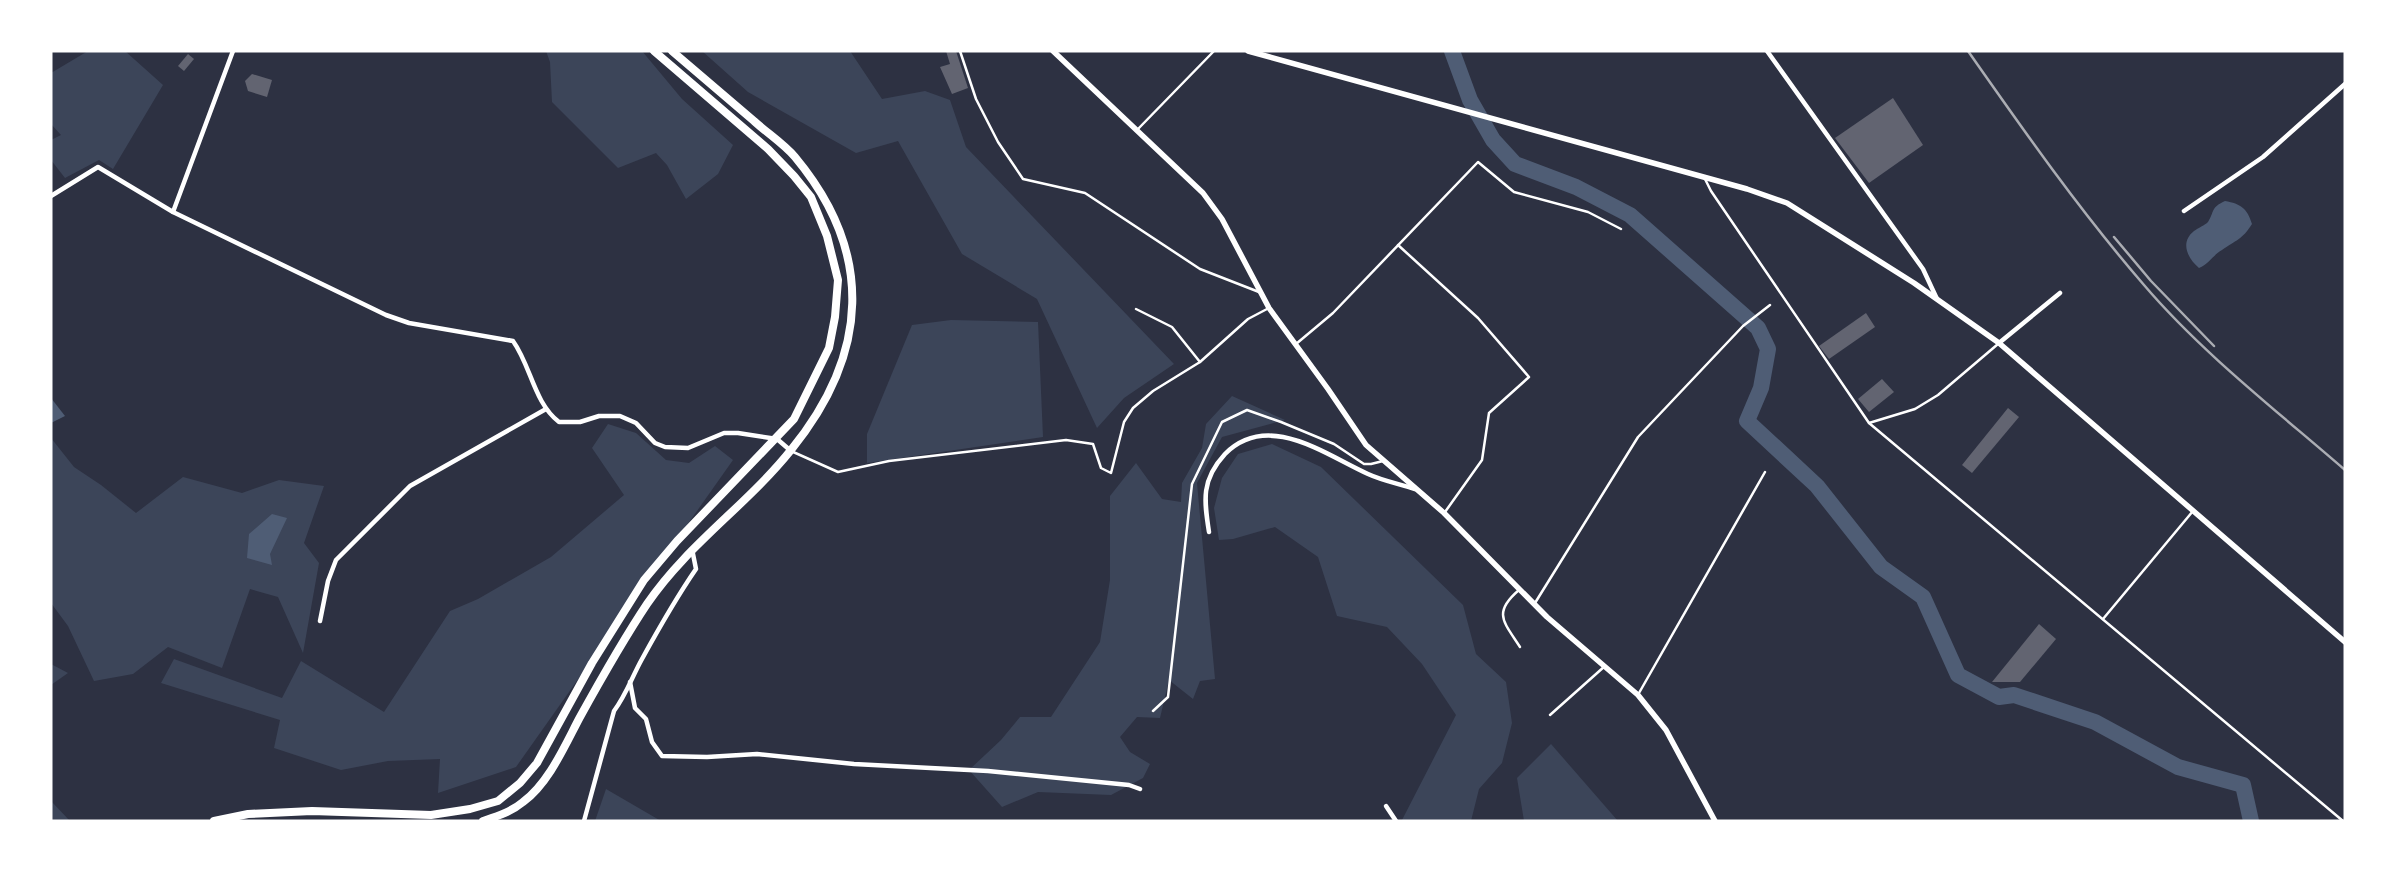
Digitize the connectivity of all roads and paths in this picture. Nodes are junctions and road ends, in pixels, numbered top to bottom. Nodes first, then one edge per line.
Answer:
1 (234, 51) edge
2 (654, 51) edge
3 (672, 51) edge
4 (960, 51) edge
5 (1214, 51) edge
6 (1248, 51) edge
7 (1767, 51) edge
8 (1055, 52) edge
9 (2345, 84) edge
10 (1137, 130) junction
11 (1703, 176) junction
12 (51, 196) edge
13 (2184, 211) dead end
14 (173, 212) junction
15 (1621, 229) dead end
16 (1398, 245) junction
17 (1260, 292) junction
18 (2060, 293) dead end
19 (1938, 301) junction
20 (1770, 305) dead end
21 (1269, 308) junction
22 (1136, 309) dead end
23 (2000, 343) junction
24 (1295, 345) junction
25 (1200, 362) junction
26 (546, 408) junction
27 (1869, 423) junction
28 (777, 439) junction
29 (791, 450) junction
30 (1383, 461) junction
31 (1765, 472) dead end
32 (1419, 490) junction
33 (2194, 510) junction
34 (1444, 513) junction
35 (1209, 532) dead end
36 (681, 537) junction
37 (692, 548) junction
38 (1520, 589) junction
39 (1534, 604) junction
40 (2103, 619) junction
41 (320, 621) dead end
42 (2345, 642) edge
43 (1520, 647) dead end
44 (1605, 666) junction
45 (630, 682) junction
46 (1638, 695) junction
47 (1153, 711) dead end
48 (1550, 715) dead end
49 (1140, 789) dead end
50 (1386, 806) dead end
51 (239, 818) edge
52 (214, 821) edge
53 (484, 821) edge
54 (584, 821) edge
55 (1396, 821) edge
56 (1715, 821) edge
57 (2343, 821) edge

1 - 14 street
2 - 28 main road
3 - 29 main road
4 - 17 lane
5 - 10 lane
6 - 11 street
7 - 19 street
8 - 10 street
9 - 13 street
10 - 17 street
11 - 19 street
11 - 27 lane
12 - 14 street
14 - 26 street
15 - 16 lane
16 - 24 lane
16 - 34 lane
17 - 21 street
18 - 23 street
19 - 23 street
20 - 39 lane
21 - 24 street
21 - 25 lane
22 - 25 lane
23 - 27 lane
23 - 33 street
24 - 30 street
25 - 29 lane
26 - 28 street
26 - 41 street
27 - 40 lane
28 - 29 street
28 - 36 main road
29 - 37 main road
30 - 32 street
30 - 47 lane
31 - 46 lane
32 - 34 street
32 - 35 street
33 - 40 lane
33 - 42 street
34 - 38 street
36 - 37 main road
36 - 51 main road
37 - 45 street
37 - 53 main road
38 - 39 street
38 - 43 lane
39 - 44 street
40 - 57 lane
44 - 46 street
44 - 48 lane
45 - 49 street
45 - 54 street
46 - 56 street
50 - 55 street
51 - 52 main road

